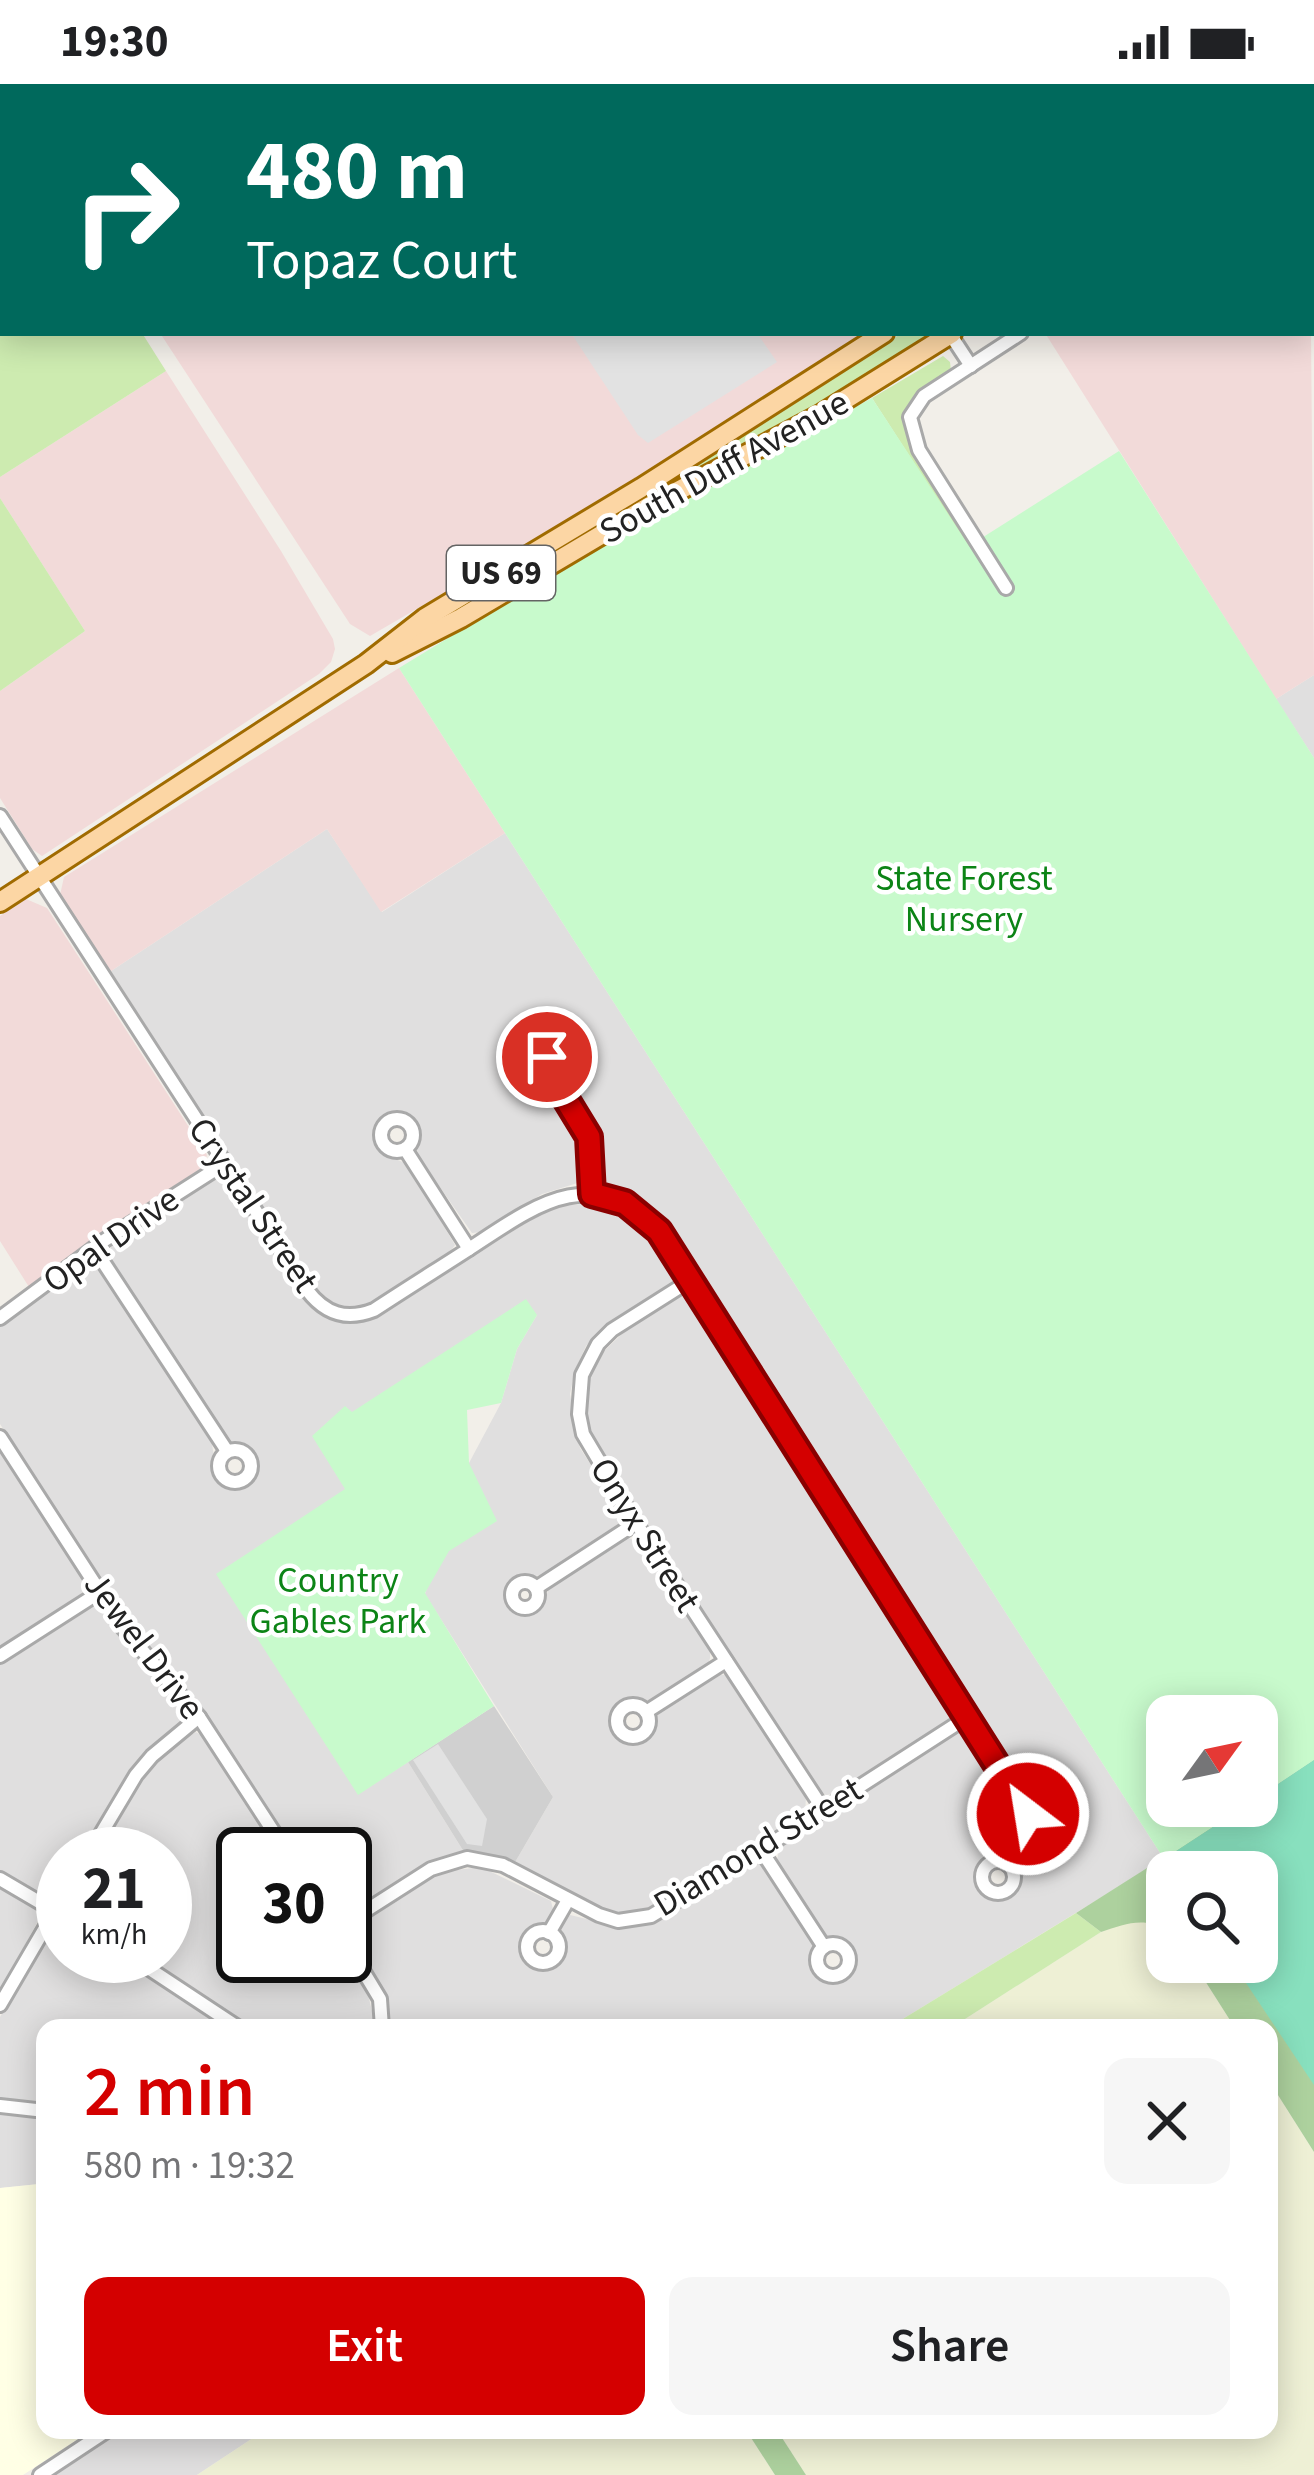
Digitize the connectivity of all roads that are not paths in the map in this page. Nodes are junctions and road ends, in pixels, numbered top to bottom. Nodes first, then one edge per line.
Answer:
1 (879, 336) edge
2 (945, 336) edge
3 (952, 336) edge
4 (1016, 336) edge
5 (971, 366) junction
6 (1006, 588) dead end
7 (366, 664) junction
8 (0, 816) edge
9 (38, 877) junction
10 (0, 902) edge
11 (542, 1060) dead end
12 (405, 1149) dead end
13 (224, 1164) junction
14 (592, 1194) junction
15 (94, 1248) junction
16 (469, 1249) junction
17 (691, 1280) junction
18 (0, 1318) edge
19 (0, 1437) edge
20 (227, 1451) dead end
21 (636, 1523) junction
22 (536, 1588) dead end
23 (100, 1592) junction
24 (0, 1656) edge
25 (726, 1661) junction
26 (646, 1712) dead end
27 (969, 1716) junction
28 (199, 1717) junction
29 (823, 1809) junction
30 (105, 1827) edge
31 (270, 1827) edge
32 (761, 1850) junction
33 (1008, 1865) dead end
34 (0, 1880) edge
35 (568, 1900) junction
36 (36, 1901) edge
37 (372, 1907) edge
38 (549, 1933) dead end
39 (824, 1947) dead end
40 (36, 1950) edge
41 (171, 1983) edge
42 (370, 1983) edge
43 (0, 2006) edge
44 (225, 2019) edge
45 (381, 2019) edge
46 (0, 2106) edge
47 (36, 2110) edge
48 (94, 2439) edge
49 (40, 2475) edge

1 - 7 main road, South Duff Avenue / US 69
2 - 7 main road, South Duff Avenue / US 69
3 - 5 street
4 - 5 street
5 - 6 street
7 - 9 main road, South Duff Avenue / US 69
8 - 9 street, Crystal Street
9 - 10 main road, South Duff Avenue / US 69
9 - 13 street, Crystal Street
11 - 14 street
12 - 16 street
13 - 15 street, Opal Drive
13 - 16 street, Crystal Street
14 - 16 street, Crystal Street
14 - 17 street
15 - 18 street, Opal Drive
15 - 20 street
17 - 21 street, Onyx Street
17 - 27 street
19 - 23 street, Jewel Drive
21 - 22 street
21 - 25 street, Onyx Street
23 - 24 street
23 - 28 street, Jewel Drive
25 - 26 street
25 - 29 street, Onyx Street
27 - 29 street, Diamond Street
27 - 33 street
28 - 30 street
28 - 31 street, Jewel Drive
29 - 32 street, Diamond Street
32 - 35 street, Diamond Street
32 - 39 street
34 - 36 street
35 - 37 street, Diamond Street
35 - 38 street
40 - 43 street
41 - 44 street
42 - 45 street
46 - 47 street
48 - 49 street

